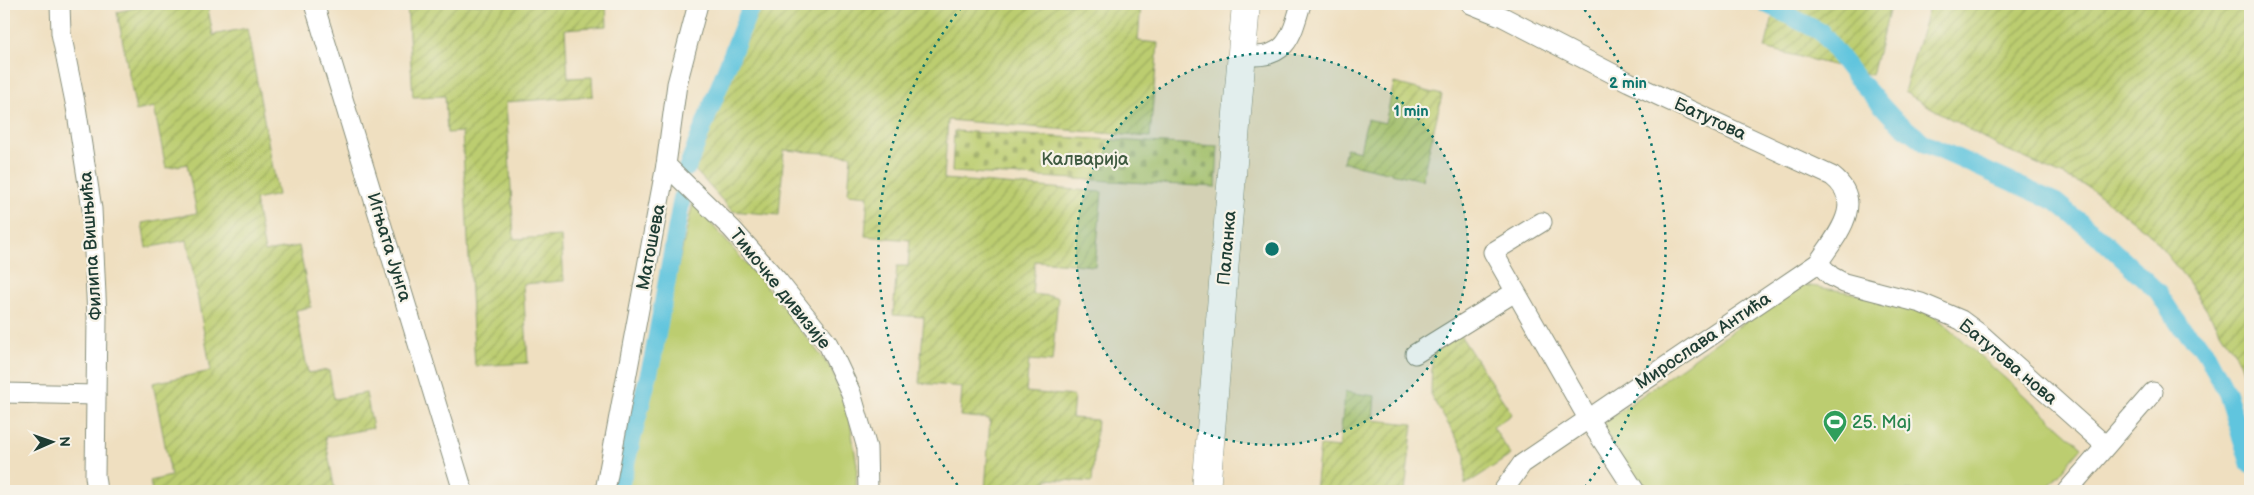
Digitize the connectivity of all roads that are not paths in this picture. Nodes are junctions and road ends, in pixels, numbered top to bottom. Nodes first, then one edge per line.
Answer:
1 (60, 4) edge
2 (314, 4) edge
3 (698, 4) edge
4 (1246, 4) edge
5 (1301, 4) edge
6 (1471, 4) edge
7 (1243, 55) junction
8 (666, 165) junction
9 (1542, 222) dead end
10 (1818, 263) junction
11 (1515, 292) junction
12 (1415, 354) dead end
13 (2153, 392) dead end
14 (4, 393) edge
15 (96, 395) junction
16 (1589, 420) junction
17 (2105, 446) junction
18 (97, 491) edge
19 (462, 491) edge
20 (605, 491) edge
21 (868, 491) edge
22 (1206, 491) edge
23 (1503, 491) edge
24 (1635, 491) edge
25 (2067, 491) edge

1 - 15 street, Филипа Вишњића
2 - 19 street, Игњата Јунга
3 - 8 street, Матошева
4 - 7 main road, Паланка
5 - 7 street
6 - 10 street, Батутова
7 - 22 main road, Паланка
8 - 20 street, Матошева
8 - 21 street, Тимочке дивизије
9 - 11 street
10 - 16 street, Мирослава Антића
10 - 17 street, Батутова нова
11 - 12 street
11 - 16 street
13 - 17 street
14 - 15 street
15 - 18 street, Филипа Вишњића
16 - 23 street, Мирослава Антића
16 - 24 street
17 - 25 street

